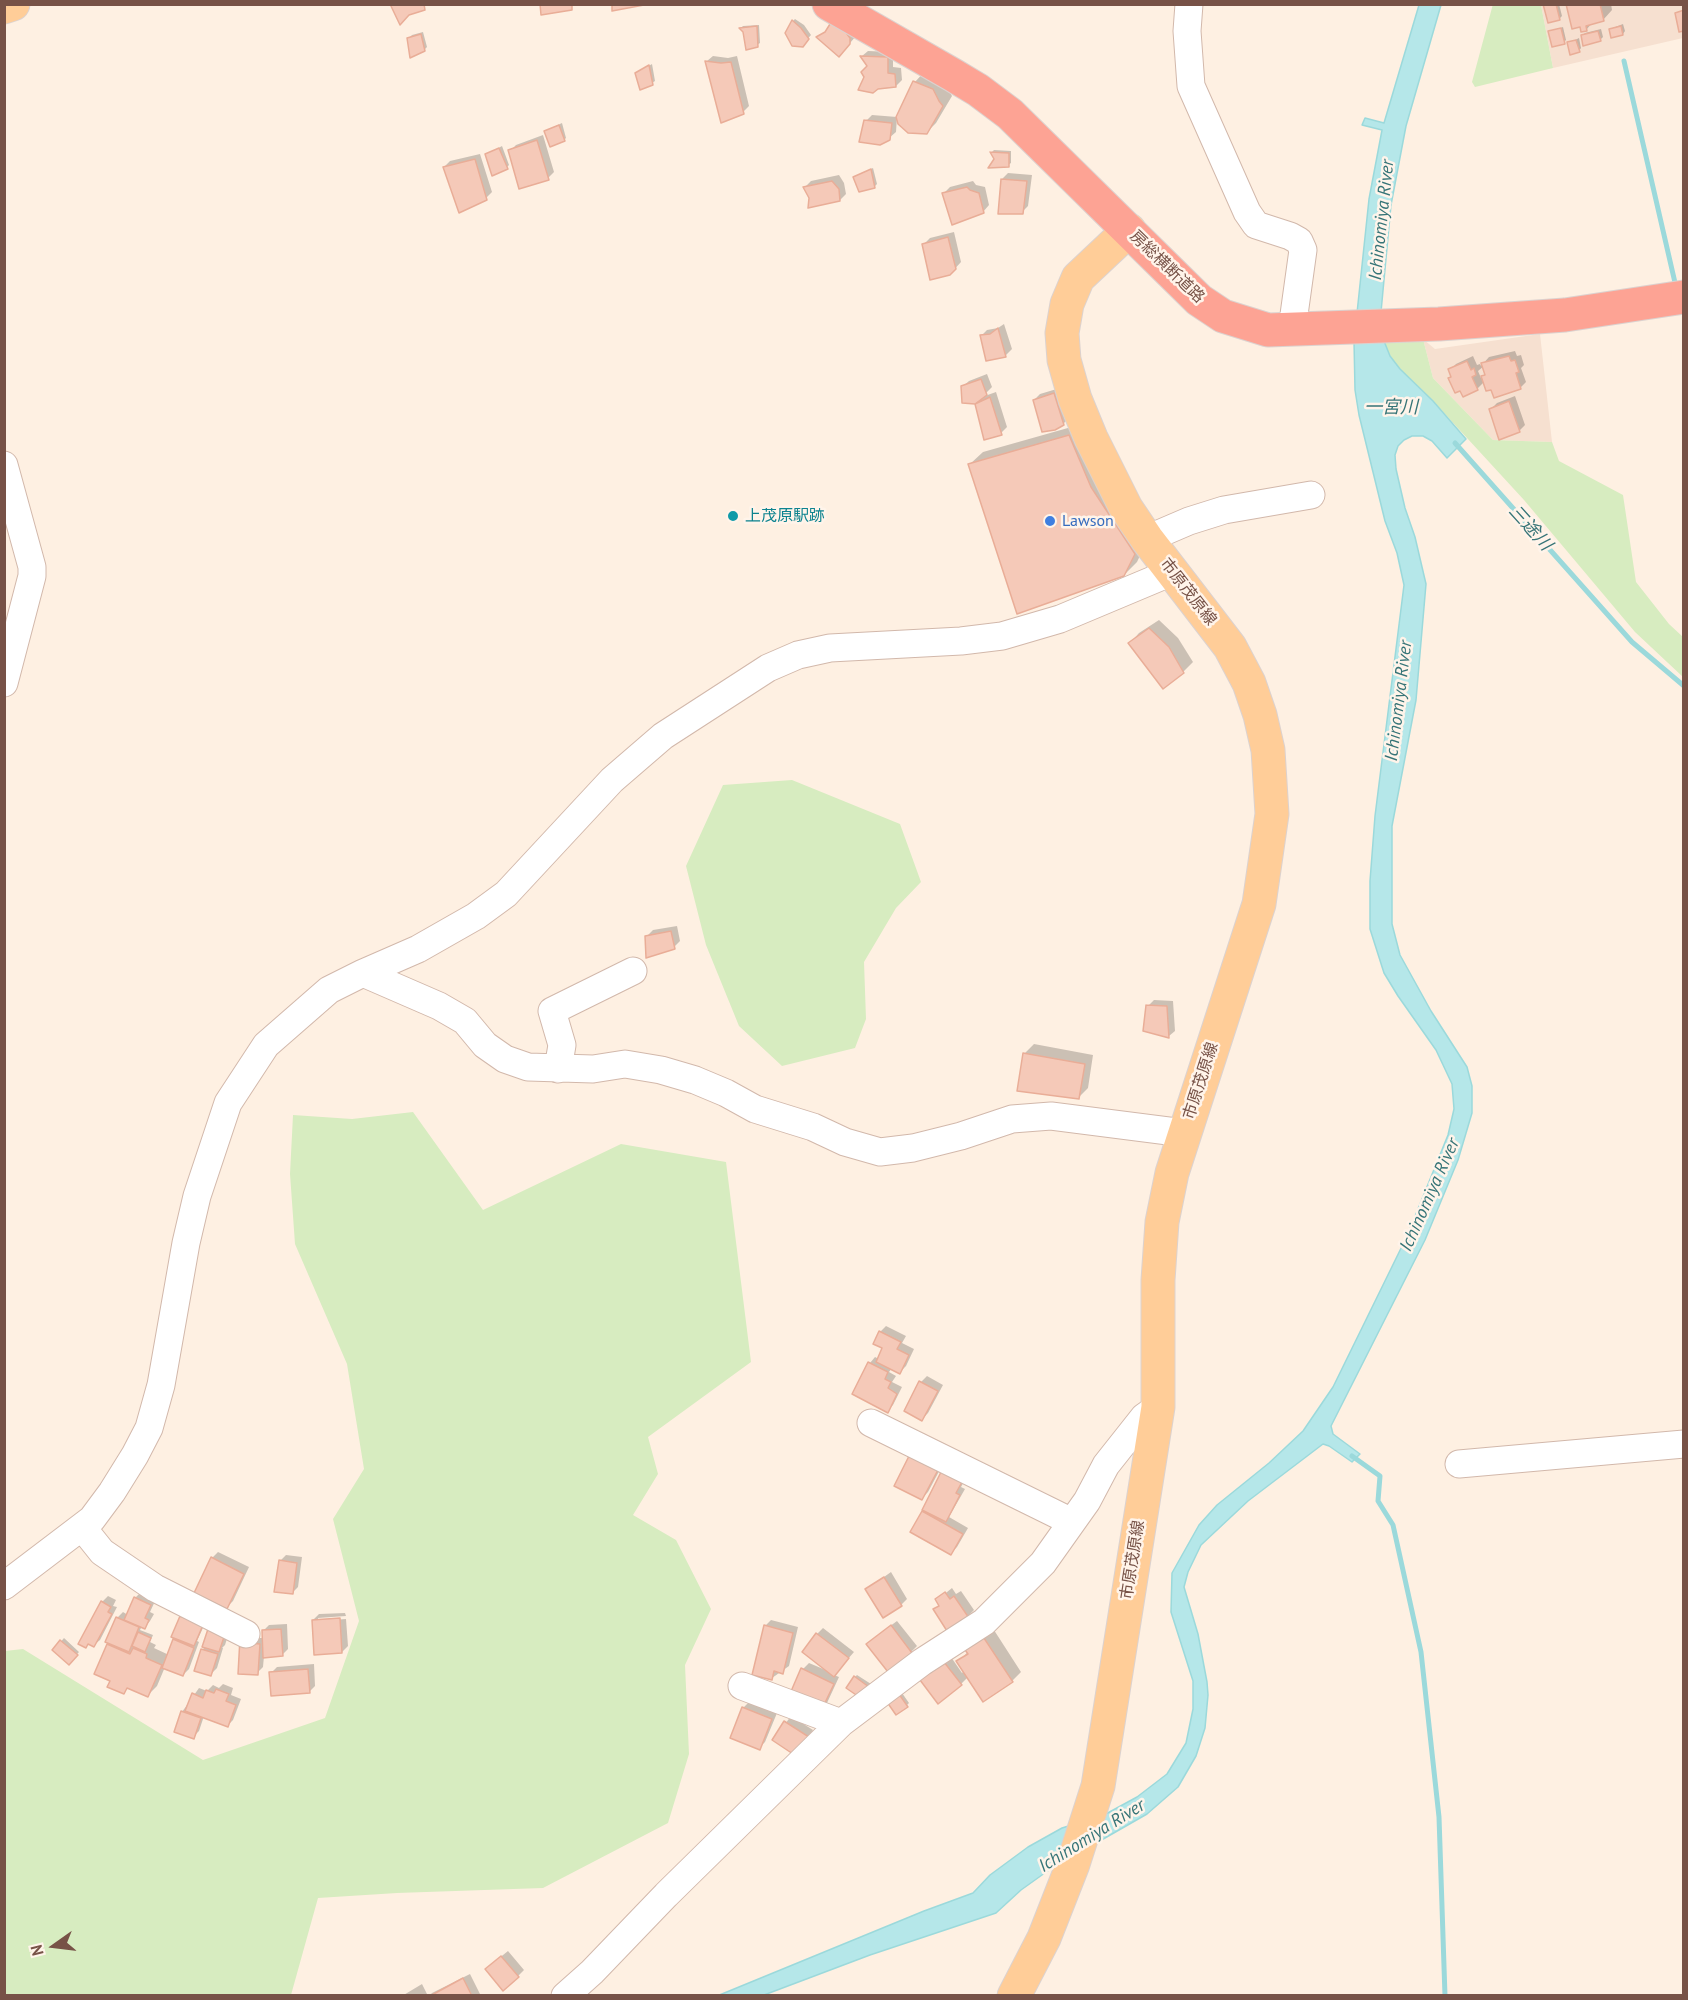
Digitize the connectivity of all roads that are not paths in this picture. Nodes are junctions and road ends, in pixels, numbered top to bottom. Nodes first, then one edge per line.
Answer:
1 (13, 4) edge
2 (829, 4) edge
3 (1189, 4) edge
4 (4, 7) edge
5 (1129, 230) junction
6 (1683, 297) edge
7 (1292, 329) junction
8 (4, 465) edge
9 (1311, 495) dead end
10 (1147, 539) junction
11 (1172, 572) junction
12 (4, 683) edge
13 (633, 971) dead end
14 (363, 973) junction
15 (558, 1069) junction
16 (1184, 1133) junction
17 (1158, 1407) junction
18 (871, 1423) dead end
19 (1683, 1444) edge
20 (1459, 1464) dead end
21 (1072, 1522) junction
22 (82, 1527) junction
23 (4, 1586) edge
24 (246, 1634) dead end
25 (742, 1686) dead end
26 (841, 1723) junction
27 (565, 1995) edge
28 (1014, 1995) edge

1 - 4 main road
2 - 5 highway, 房総横断道路
3 - 7 street
5 - 7 highway, 房総横断道路
5 - 10 main road, 市原茂原線
6 - 7 highway, 房総横断道路
8 - 12 street
9 - 10 street
10 - 11 main road, 市原茂原線
11 - 14 street
11 - 16 main road, 市原茂原線
13 - 15 street
14 - 15 street
14 - 22 street
15 - 16 street
16 - 17 main road, 市原茂原線
17 - 21 street
17 - 28 main road, 市原茂原線
18 - 21 street
19 - 20 street
21 - 26 street
22 - 23 street
22 - 24 street
25 - 26 street
26 - 27 street

